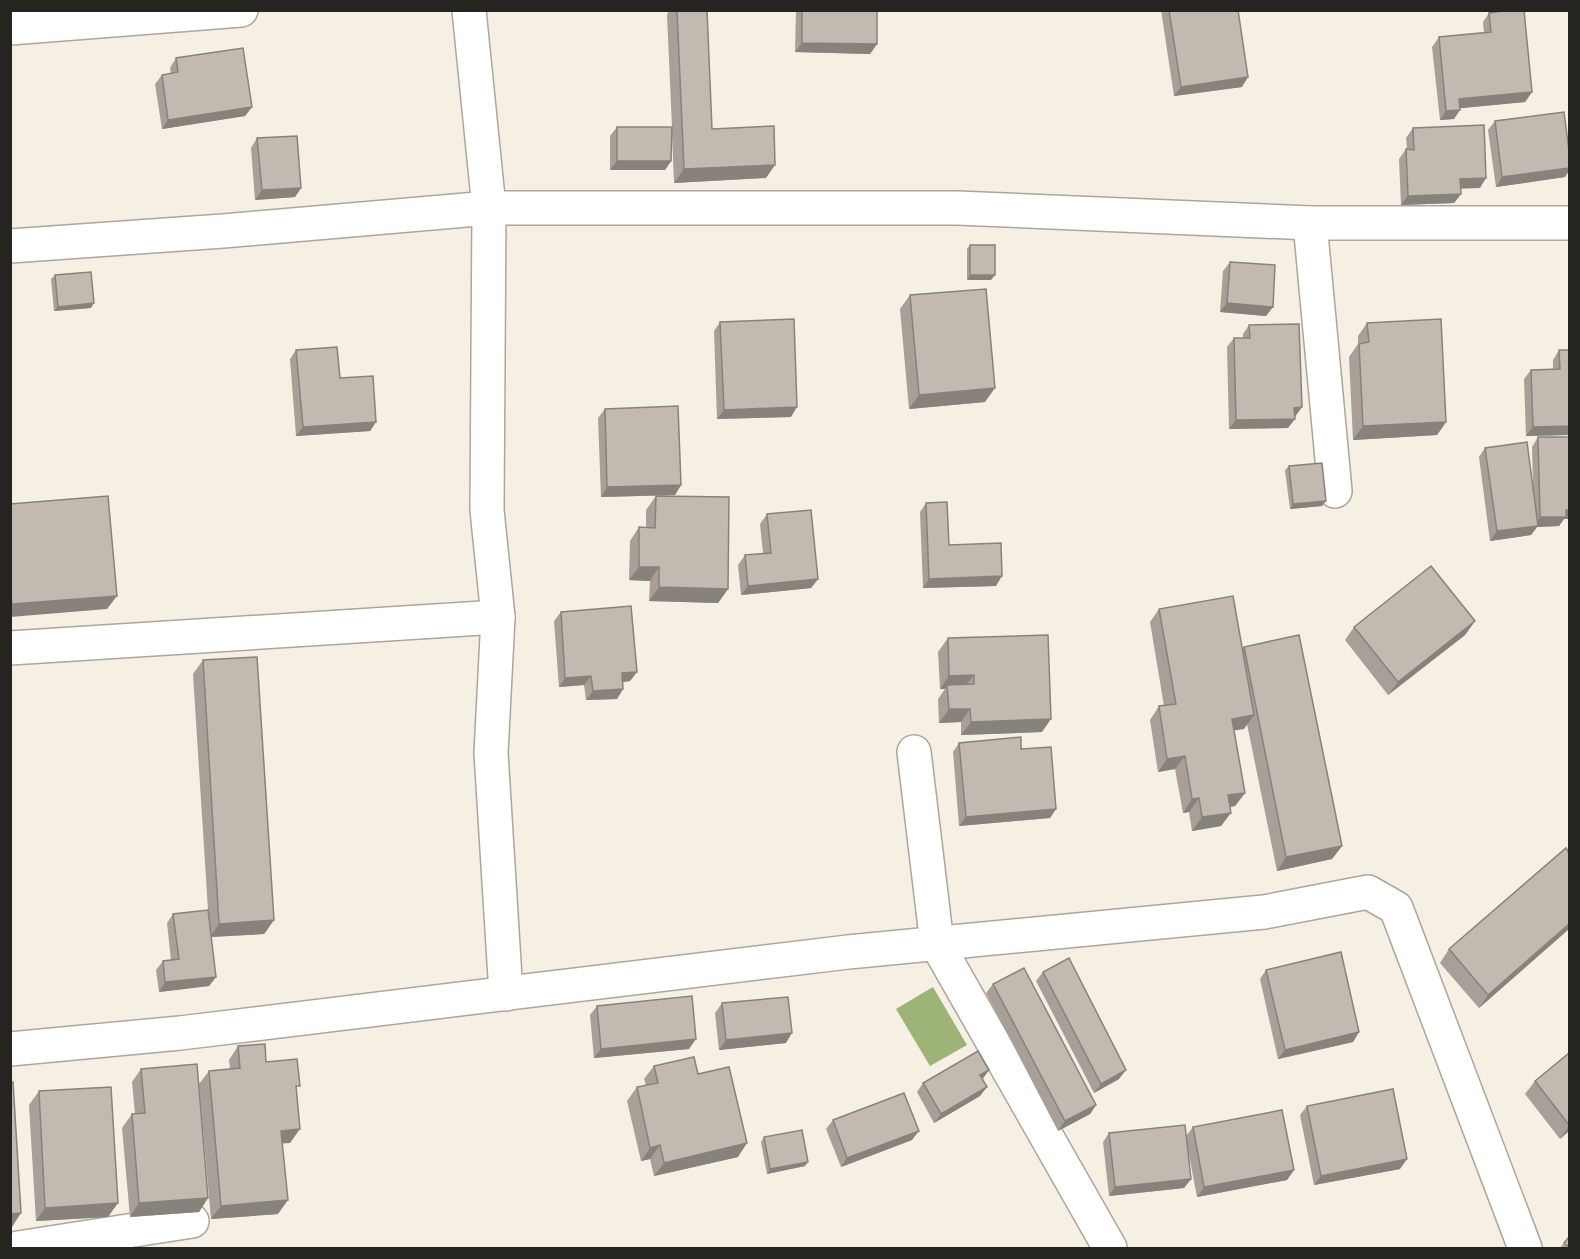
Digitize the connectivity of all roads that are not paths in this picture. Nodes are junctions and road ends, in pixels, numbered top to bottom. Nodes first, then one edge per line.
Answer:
1 (241, 10) edge
2 (469, 10) edge
3 (10, 28) edge
4 (489, 208) junction
5 (1310, 223) junction
6 (1569, 223) edge
7 (10, 246) edge
8 (1335, 491) dead end
9 (498, 617) junction
10 (10, 648) edge
11 (914, 752) dead end
12 (937, 944) junction
13 (506, 994) junction
14 (10, 1049) edge
15 (192, 1221) edge
16 (18, 1248) edge
17 (1110, 1248) edge
18 (1525, 1248) edge

1 - 3 street
2 - 4 street
4 - 5 street
4 - 7 street
4 - 9 street
5 - 6 street
5 - 8 street
9 - 10 street
9 - 13 street
11 - 12 street
12 - 13 street
12 - 17 street
12 - 18 street
13 - 14 street
15 - 16 street

